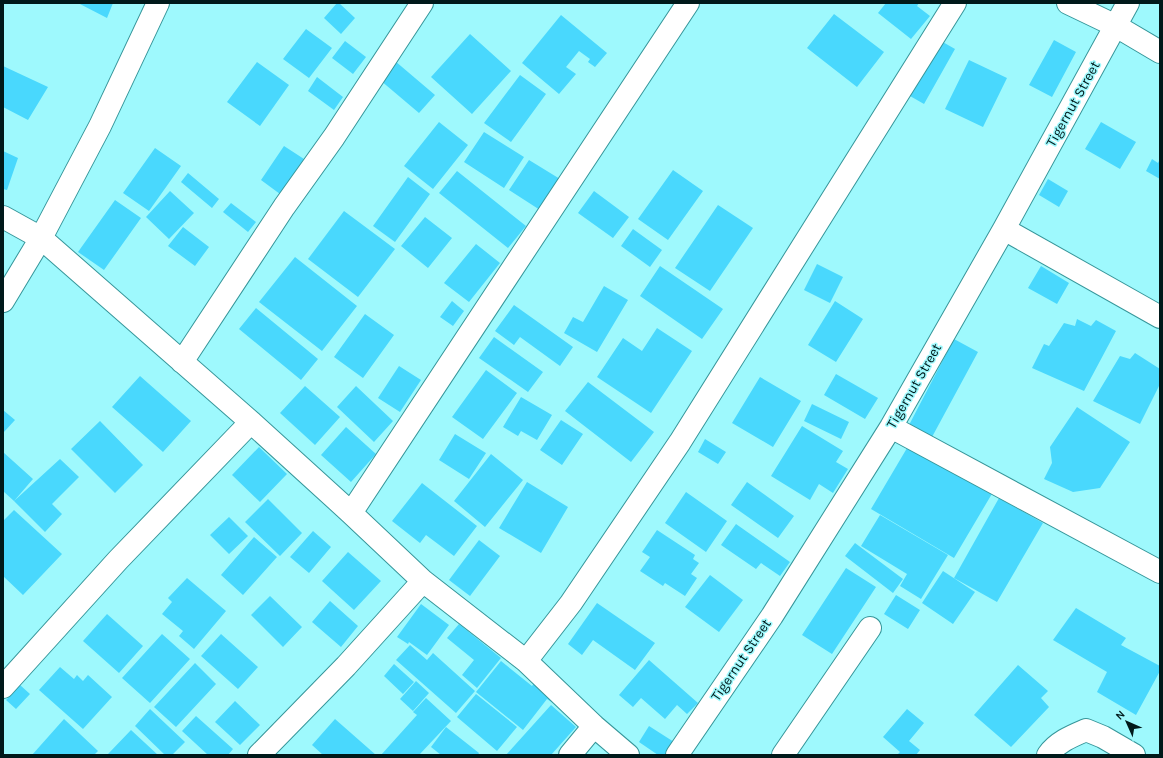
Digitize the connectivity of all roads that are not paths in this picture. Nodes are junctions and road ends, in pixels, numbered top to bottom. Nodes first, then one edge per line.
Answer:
1 (158, 3) edge
2 (422, 3) edge
3 (688, 3) edge
4 (956, 3) edge
5 (1068, 3) edge
6 (1128, 3) edge
7 (1116, 26) junction
8 (1160, 52) edge
9 (3, 218) edge
10 (1004, 229) junction
11 (41, 238) junction
12 (3, 301) edge
13 (1160, 317) edge
14 (182, 362) junction
15 (251, 422) junction
16 (891, 427) junction
17 (351, 512) junction
18 (1160, 572) edge
19 (423, 581) junction
20 (870, 628) dead end
21 (526, 662) junction
22 (3, 687) edge
23 (594, 726) junction
24 (259, 755) edge
25 (570, 755) edge
26 (628, 755) edge
27 (677, 755) edge
28 (783, 755) edge
29 (1048, 755) edge
30 (1134, 755) edge

1 - 11 street
2 - 14 street
3 - 17 street
4 - 21 street
5 - 7 street
6 - 7 street, Tigernut Street
7 - 8 street
7 - 10 street, Tigernut Street
9 - 11 street
10 - 13 street
10 - 16 street, Tigernut Street
11 - 12 street
11 - 14 street
14 - 15 street
15 - 17 street
15 - 22 street
16 - 18 street
16 - 27 street, Tigernut Street
17 - 19 street
19 - 21 street
19 - 24 street
20 - 28 street
21 - 23 street
23 - 25 street
23 - 26 street
29 - 30 street

